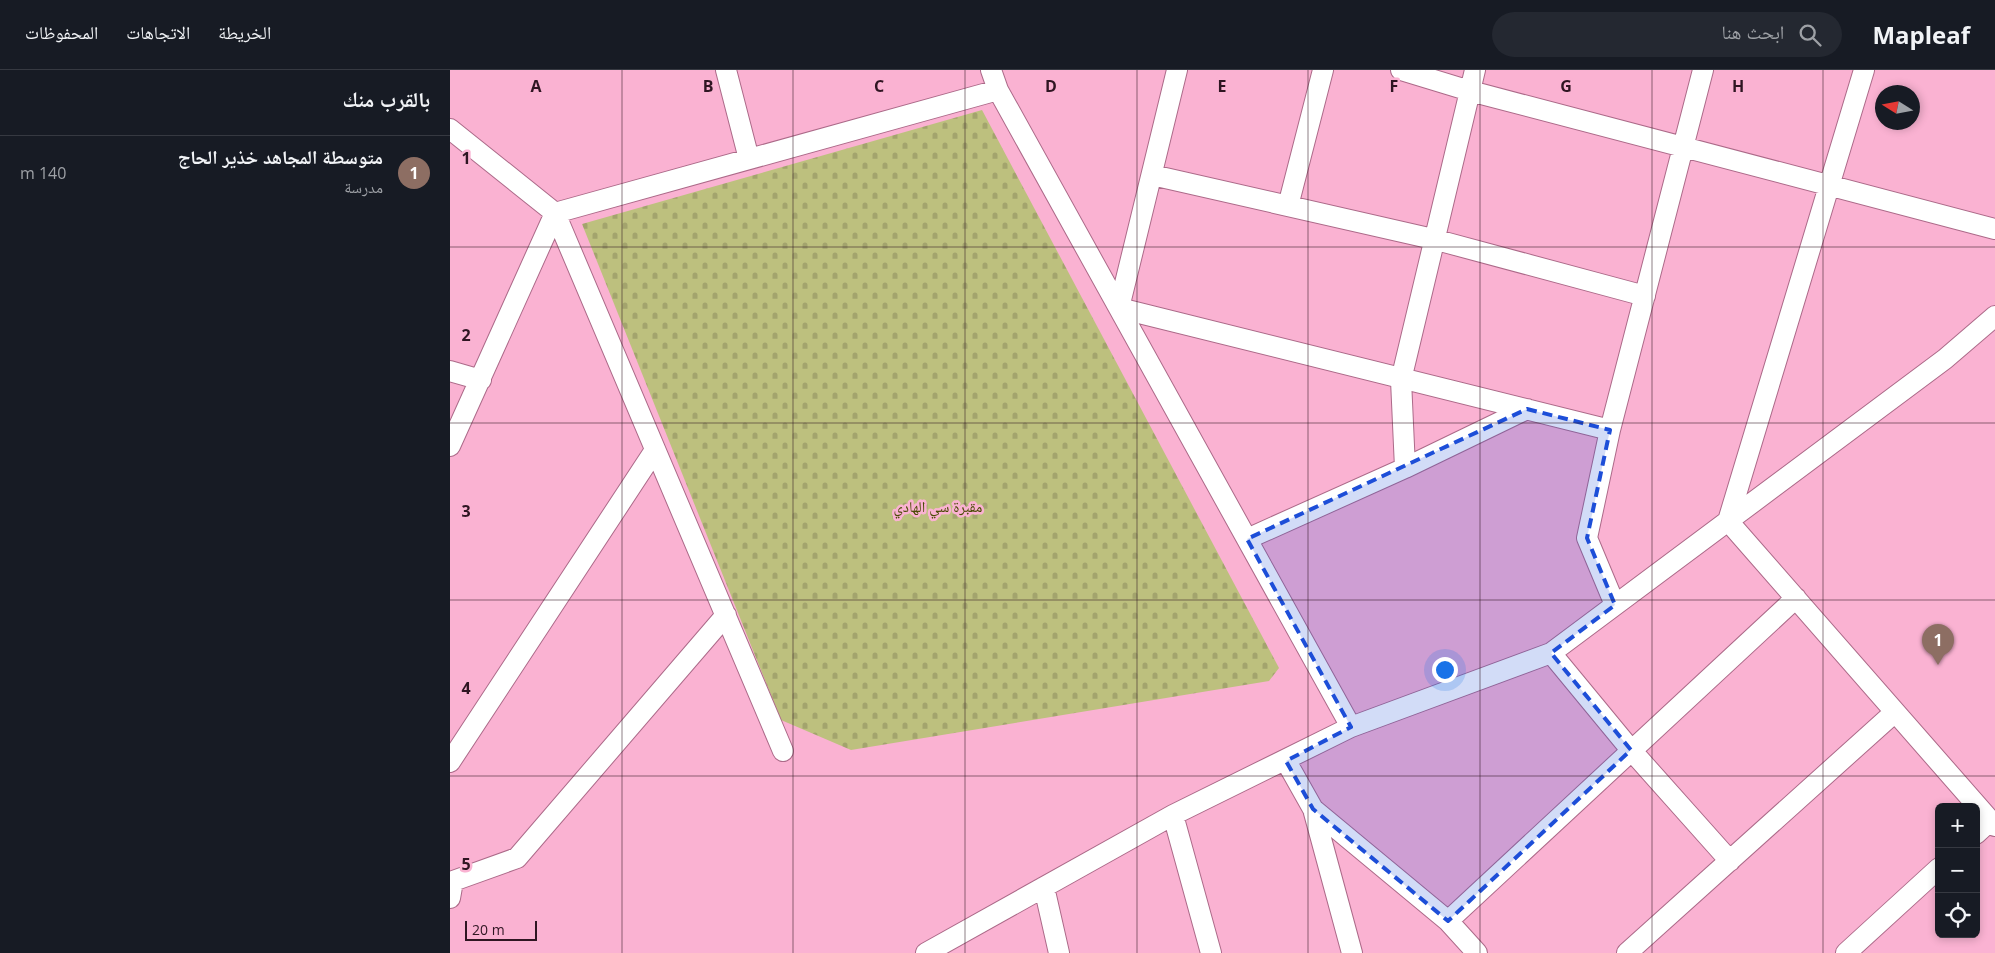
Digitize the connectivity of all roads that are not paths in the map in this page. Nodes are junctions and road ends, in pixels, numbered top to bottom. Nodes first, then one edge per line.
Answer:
1 (726, 70) edge
2 (990, 70) edge
3 (1177, 70) edge
4 (1323, 70) edge
5 (1402, 70) edge
6 (1475, 70) edge
7 (1703, 70) edge
8 (1864, 70) edge
9 (998, 90) junction
10 (1470, 91) junction
11 (450, 129) edge
12 (1683, 146) junction
13 (749, 159) junction
14 (1152, 175) junction
15 (1828, 184) junction
16 (1288, 206) junction
17 (555, 213) junction
18 (1995, 229) edge
19 (1433, 239) junction
20 (1645, 296) junction
21 (1119, 308) junction
22 (1995, 316) edge
23 (450, 371) edge
24 (481, 380) junction
25 (1401, 380) junction
26 (1527, 409) junction
27 (1610, 430) junction
28 (450, 446) edge
29 (655, 450) junction
30 (1405, 468) junction
31 (1728, 521) junction
32 (1247, 539) junction
33 (1796, 598) junction
34 (1615, 605) junction
35 (726, 615) junction
36 (1551, 653) junction
37 (1895, 712) junction
38 (1351, 727) junction
39 (783, 750) dead end
40 (1632, 750) junction
41 (1286, 761) junction
42 (450, 762) edge
43 (1313, 809) junction
44 (1173, 815) junction
45 (1987, 827) edge
46 (1730, 861) junction
47 (1935, 872) edge
48 (1044, 887) junction
49 (450, 898) edge
50 (1448, 921) junction
51 (926, 953) edge
52 (1059, 953) edge
53 (1211, 953) edge
54 (1352, 953) edge
55 (1477, 953) edge
56 (1627, 953) edge
57 (1846, 953) edge

1 - 13 street
2 - 9 street
3 - 14 street
4 - 16 street
5 - 10 street
6 - 10 street
7 - 12 street
8 - 15 street
9 - 13 street
9 - 21 street
10 - 12 street
10 - 19 street
11 - 17 street
12 - 15 street
12 - 20 street
13 - 17 street
14 - 16 street
14 - 21 street
15 - 18 street
15 - 31 street
16 - 19 street
17 - 24 street
17 - 29 street
19 - 20 street
19 - 25 street
20 - 27 street
21 - 25 street
21 - 32 street
22 - 31 street
23 - 24 street
24 - 28 street
25 - 26 street
25 - 30 street
26 - 27 street
26 - 30 street
27 - 34 street
29 - 35 street
29 - 42 street
30 - 32 street
31 - 33 street
31 - 34 street
32 - 38 street
33 - 37 street
33 - 40 street
34 - 36 street
35 - 39 street
35 - 49 street
36 - 38 street
36 - 40 street
37 - 45 street
37 - 46 street
38 - 41 street
40 - 46 street
40 - 50 street
41 - 43 street
41 - 44 street
43 - 50 street
43 - 54 street
44 - 48 street
44 - 53 street
46 - 56 street
47 - 57 street
48 - 51 street
48 - 52 street
50 - 55 street

